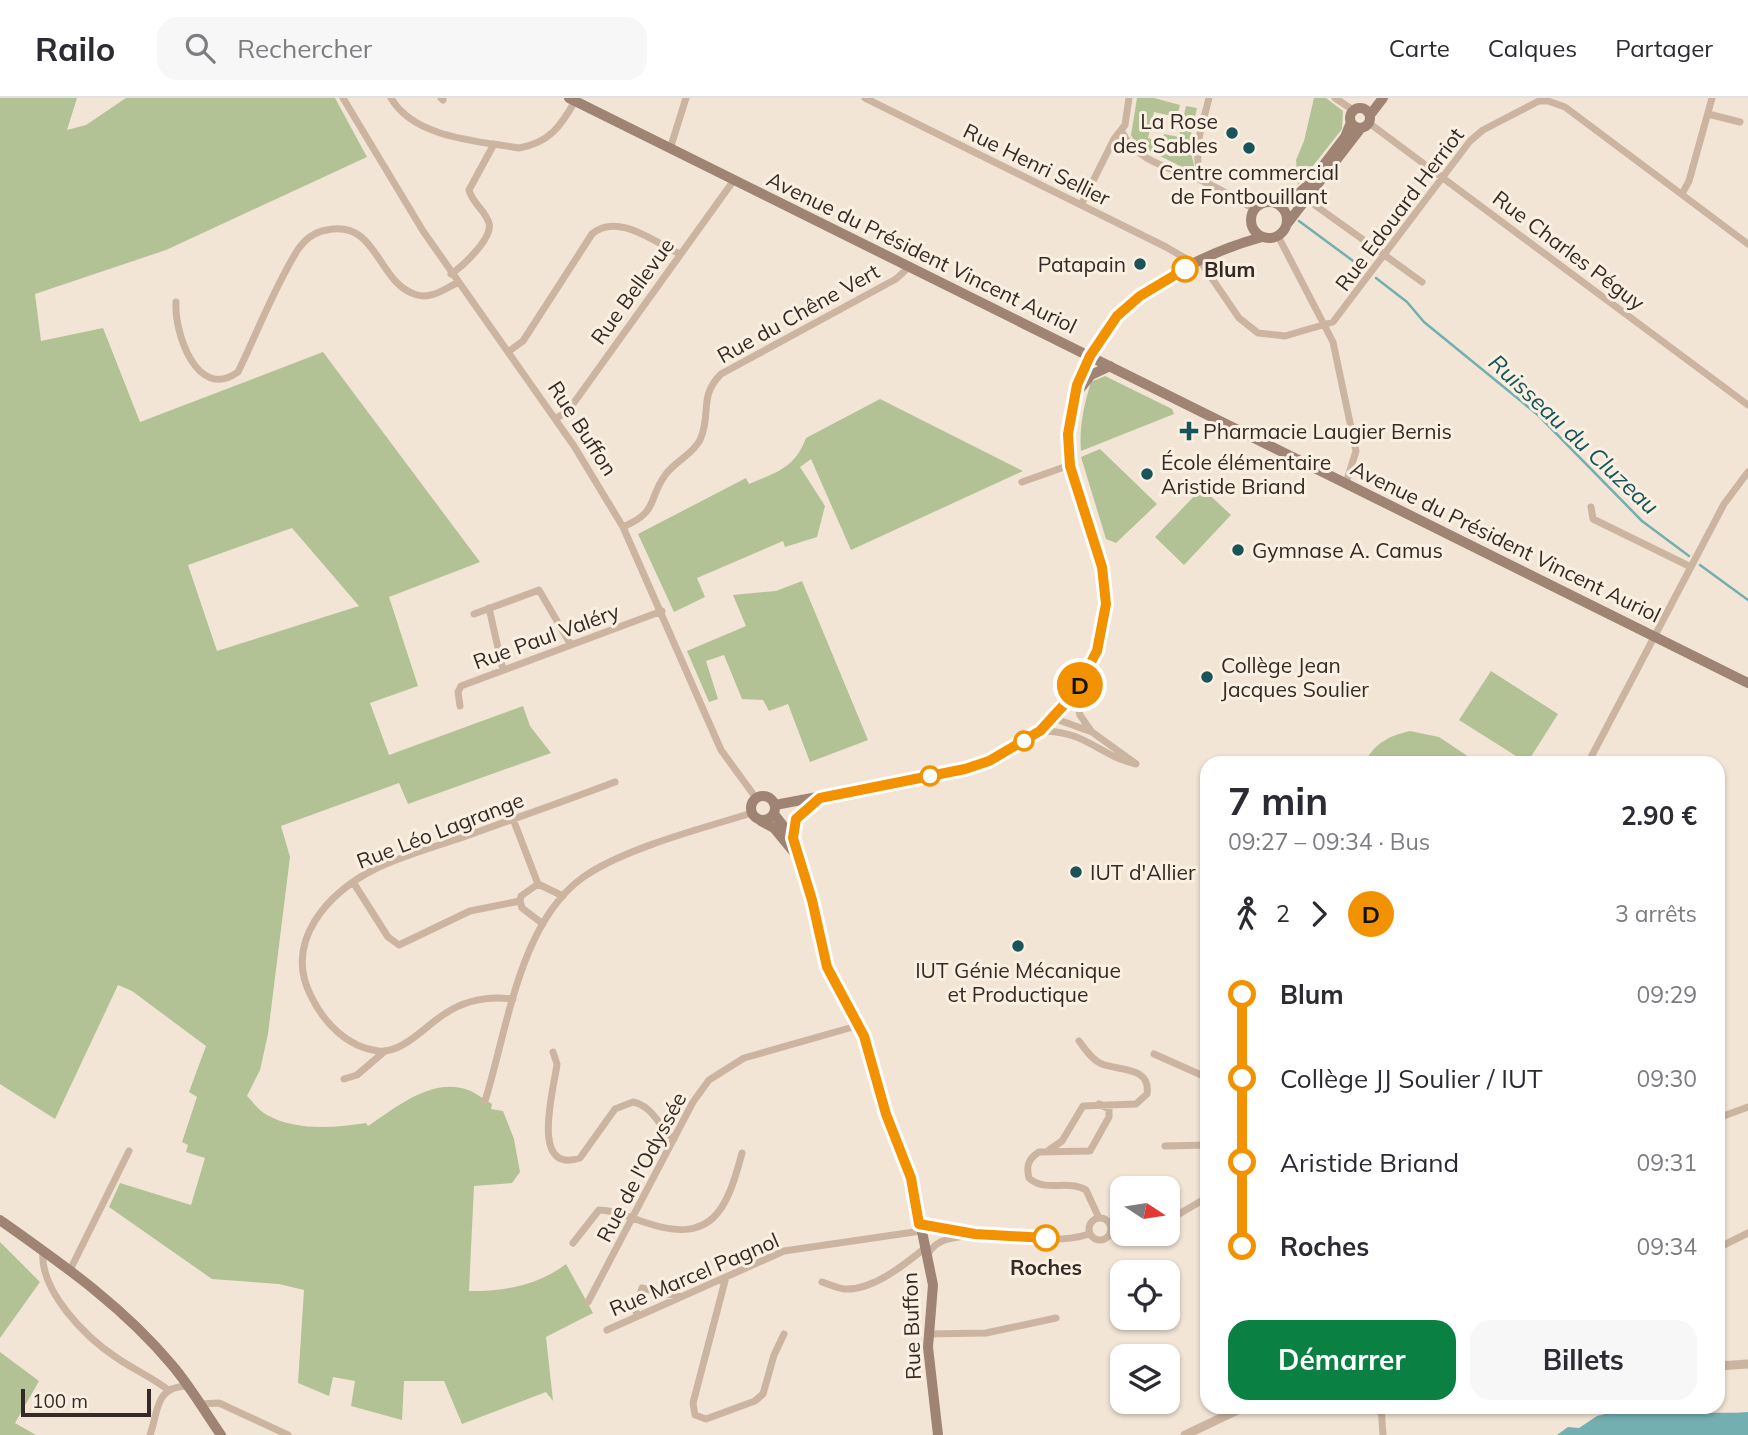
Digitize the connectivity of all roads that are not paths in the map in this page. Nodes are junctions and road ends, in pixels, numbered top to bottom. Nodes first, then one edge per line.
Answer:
1 (343, 98) edge
2 (391, 98) edge
3 (685, 98) edge
4 (865, 98) edge
5 (1129, 98) edge
6 (1209, 98) edge
7 (1335, 98) edge
8 (1373, 98) edge
9 (1383, 98) edge
10 (1712, 98) edge
11 (1549, 99) edge
12 (572, 100) edge
13 (1357, 109) junction
14 (1708, 114) junction
15 (1351, 122) junction
16 (1367, 122) junction
17 (1740, 122) dead end
18 (1122, 132) junction
19 (494, 144) junction
20 (670, 149) junction
21 (1442, 177) junction
22 (734, 180) junction
23 (1204, 181) junction
24 (1682, 194) junction
25 (1305, 198) junction
26 (1276, 203) junction
27 (1081, 205) junction
28 (1254, 209) junction
29 (1287, 224) junction
30 (1251, 225) junction
31 (1279, 236) junction
32 (1262, 237) junction
33 (1243, 243) junction
34 (1748, 244) edge
35 (680, 254) junction
36 (1386, 255) junction
37 (1200, 261) junction
38 (1189, 266) junction
39 (909, 267) junction
40 (451, 274) junction
41 (457, 282) junction
42 (1422, 282) dead end
43 (176, 302) dead end
44 (1325, 325) junction
45 (508, 352) junction
46 (1090, 356) junction
47 (1110, 366) junction
48 (1072, 405) junction
49 (1748, 405) edge
50 (555, 419) junction
51 (1070, 466) junction
52 (1748, 472) edge
53 (1022, 482) dead end
54 (1346, 483) junction
55 (1591, 506) dead end
56 (623, 527) junction
57 (1691, 567) junction
58 (489, 608) junction
59 (662, 611) junction
60 (474, 614) dead end
61 (1654, 636) junction
62 (571, 645) junction
63 (503, 670) junction
64 (1748, 683) edge
65 (1074, 694) junction
66 (460, 706) dead end
67 (1053, 718) junction
68 (1040, 731) junction
69 (1092, 732) junction
70 (1593, 756) edge
71 (615, 782) dead end
72 (756, 798) junction
73 (820, 798) junction
74 (775, 809) junction
75 (752, 813) junction
76 (513, 819) junction
77 (761, 820) junction
78 (793, 838) junction
79 (799, 860) junction
80 (353, 882) junction
81 (538, 884) junction
82 (563, 896) junction
83 (520, 901) junction
84 (543, 924) junction
85 (513, 999) junction
86 (860, 1025) junction
87 (1079, 1041) dead end
88 (386, 1051) junction
89 (553, 1052) dead end
90 (1154, 1054) dead end
91 (1200, 1074) edge
92 (344, 1079) dead end
93 (485, 1101) dead end
94 (1099, 1104) junction
95 (1122, 1105) junction
96 (1748, 1107) edge
97 (1725, 1115) edge
98 (1109, 1117) junction
99 (674, 1139) junction
100 (1200, 1145) edge
101 (1165, 1146) dead end
102 (129, 1151) dead end
103 (1049, 1151) junction
104 (743, 1153) dead end
105 (1200, 1202) edge
106 (1180, 1213) edge
107 (1099, 1218) junction
108 (632, 1219) junction
109 (0, 1220) edge
110 (920, 1228) junction
111 (1110, 1233) joint
112 (1748, 1233) edge
113 (975, 1234) junction
114 (1090, 1234) junction
115 (573, 1242) dead end
116 (1725, 1244) edge
117 (43, 1251) junction
118 (925, 1252) junction
119 (70, 1270) junction
120 (726, 1277) junction
121 (822, 1282) dead end
122 (681, 1297) junction
123 (588, 1302) dead end
124 (638, 1316) junction
125 (1056, 1318) dead end
126 (607, 1330) dead end
127 (785, 1334) dead end
128 (928, 1334) junction
129 (1748, 1364) edge
130 (1725, 1366) edge
131 (187, 1386) junction
132 (167, 1389) junction
133 (200, 1404) junction
134 (1229, 1414) edge
135 (1382, 1414) edge
136 (150, 1435) edge
137 (221, 1435) edge
138 (288, 1435) edge
139 (938, 1435) edge
140 (1185, 1435) edge
141 (1383, 1435) edge

1 - 40 street, Rue Buffon
2 - 19 street
3 - 20 street
4 - 27 street, Rue Henri Sellier
5 - 18 street
6 - 23 street
7 - 13 street
8 - 13 main road
9 - 16 main road
10 - 14 street
11 - 21 street, Rue Edouard Herriot
11 - 24 street, Rue Edouard Herriot
12 - 19 street
12 - 20 main road, Avenue du Président Vincent Auriol
13 - 15 main road
13 - 16 main road
14 - 17 street
14 - 24 street
15 - 16 main road
15 - 26 main road
16 - 21 street, Rue Charles Péguy
16 - 25 main road
18 - 23 street
18 - 27 street
19 - 40 street
20 - 22 main road, Avenue du Président Vincent Auriol
21 - 36 street, Rue Edouard Herriot
21 - 49 street, Rue Charles Péguy
22 - 35 street, Rue Bellevue
22 - 39 main road, Avenue du Président Vincent Auriol
23 - 28 street
24 - 34 street, Rue Edouard Herriot
25 - 29 main road
25 - 36 street
26 - 28 main road
26 - 29 main road
27 - 38 street, Rue Henri Sellier
28 - 30 main road
29 - 31 main road
30 - 32 main road
30 - 33 main road
31 - 32 main road
31 - 44 street
32 - 33 main road
33 - 37 main road
35 - 45 street
35 - 50 street, Rue Bellevue
36 - 42 street
36 - 44 street, Rue Edouard Herriot
37 - 38 main road
37 - 44 street
38 - 46 main road
39 - 46 main road, Avenue du Président Vincent Auriol
39 - 56 street, Rue du Chêne Vert
40 - 41 street, Rue Buffon
41 - 43 street
41 - 45 street, Rue Buffon
44 - 54 street
45 - 50 street, Rue Buffon
46 - 47 main road, Avenue du Président Vincent Auriol
46 - 48 main road
47 - 48 main road
47 - 54 main road, Avenue du Président Vincent Auriol
48 - 51 main road
50 - 56 street, Rue Buffon
51 - 53 street
51 - 65 main road
52 - 57 street
54 - 61 main road, Avenue du Président Vincent Auriol
55 - 57 street
56 - 59 street, Rue Buffon
57 - 61 street
58 - 60 street
58 - 62 street
58 - 63 street
59 - 62 street, Rue Paul Valéry
59 - 72 street, Rue Buffon
61 - 64 main road, Avenue du Président Vincent Auriol
61 - 70 street
62 - 63 street, Rue Paul Valéry
63 - 66 street, Rue Paul Valéry
65 - 67 main road
65 - 69 street
67 - 68 main road
67 - 69 street
68 - 69 street
68 - 73 main road
71 - 76 street, Rue Léo Lagrange
72 - 74 main road
72 - 75 main road
73 - 74 main road
73 - 78 main road
74 - 77 main road
74 - 78 main road, Rue Buffon
75 - 77 main road
75 - 82 street
76 - 80 street, Rue Léo Lagrange
76 - 81 street
77 - 79 main road, Rue Buffon
78 - 79 main road, Rue Buffon
79 - 86 main road, Rue Buffon
80 - 83 street
80 - 88 street, Rue Léo Lagrange
81 - 82 street
81 - 83 street
82 - 84 street
83 - 84 street
84 - 85 street
85 - 88 street
85 - 93 street
86 - 99 street, Rue de l'Odyssée
86 - 110 main road, Rue Buffon
87 - 95 street
88 - 92 street
89 - 99 street
90 - 91 street
94 - 95 street
94 - 98 street
94 - 103 street
95 - 98 street
96 - 97 street
98 - 103 street
99 - 108 street, Rue de l'Odyssée
100 - 101 street
102 - 119 street
103 - 107 street
104 - 108 street
105 - 106 street
107 - 111 street
107 - 114 street
108 - 115 street
108 - 123 street, Rue de l'Odyssée
109 - 117 main road
110 - 113 street, Rue Marcel Pagnol
110 - 118 main road, Rue Buffon
110 - 120 street, Rue Marcel Pagnol
111 - 114 street
112 - 116 street
113 - 114 street
113 - 118 street
117 - 119 main road
117 - 132 street
118 - 121 street
118 - 128 main road, Rue Buffon
119 - 131 main road
120 - 122 street, Rue Marcel Pagnol
120 - 127 street
122 - 124 street, Rue Marcel Pagnol
122 - 124 street
124 - 126 street, Rue Marcel Pagnol
125 - 128 street
128 - 139 main road, Rue Buffon
129 - 130 street
131 - 132 street
131 - 133 main road
132 - 136 street
133 - 137 main road
133 - 138 street
134 - 140 street
135 - 141 street

